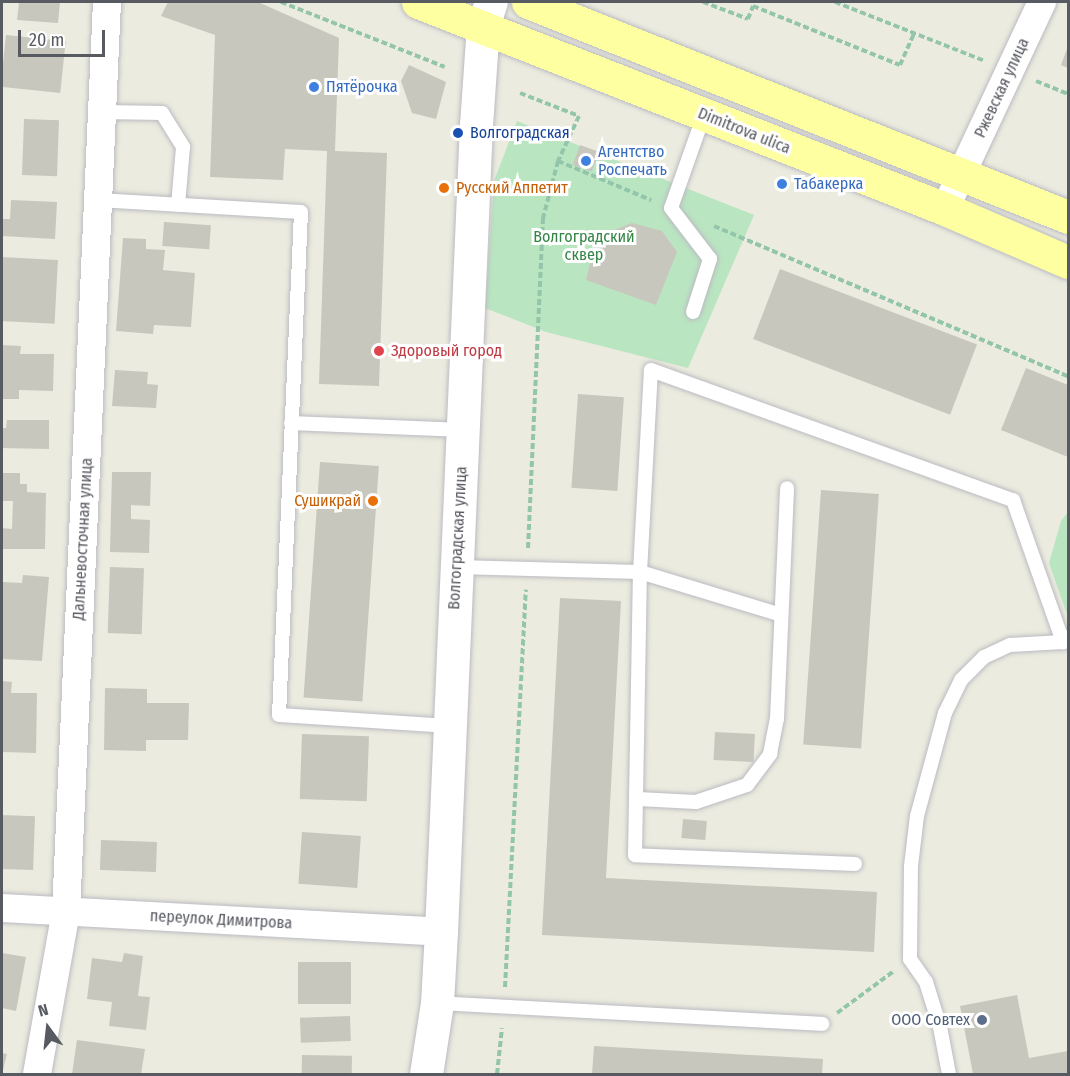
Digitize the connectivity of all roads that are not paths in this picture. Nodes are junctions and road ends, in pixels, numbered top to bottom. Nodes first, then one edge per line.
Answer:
1 (107, 2) edge
2 (418, 2) edge
3 (528, 2) edge
4 (1042, 2) edge
5 (487, 14) edge
6 (102, 112) junction
7 (704, 115) junction
8 (962, 174) junction
9 (98, 200) junction
10 (178, 205) junction
11 (945, 209) junction
12 (1068, 217) edge
13 (1068, 262) edge
14 (693, 312) dead end
15 (291, 423) junction
16 (463, 430) junction
17 (786, 488) dead end
18 (457, 567) junction
19 (640, 572) junction
20 (778, 614) junction
21 (1066, 640) edge
22 (450, 726) junction
23 (638, 799) junction
24 (855, 864) dead end
25 (2, 908) edge
26 (66, 912) junction
27 (441, 932) junction
28 (437, 1003) junction
29 (822, 1024) road end
30 (37, 1074) edge
31 (426, 1074) edge
32 (949, 1074) edge

1 - 6 street, Дальневосточная улица
2 - 5 main road, Dimitrova ulica
3 - 8 main road
4 - 8 street, Ржевская улица
5 - 7 main road, Dimitrova ulica
5 - 16 main road, Волгоградская улица
6 - 9 street, Дальневосточная улица
6 - 10 lane
7 - 11 main road, Dimitrova ulica
7 - 14 lane
8 - 11 street, Ржевская улица
8 - 12 main road
9 - 10 lane
9 - 26 street, Дальневосточная улица
10 - 15 lane
11 - 13 main road, Dimitrova ulica
15 - 16 lane
15 - 22 lane
16 - 18 main road, Волгоградская улица
17 - 20 lane
18 - 19 lane
18 - 22 main road, Волгоградская улица
19 - 20 lane
19 - 21 lane
19 - 23 lane
20 - 23 lane
21 - 32 lane
22 - 27 main road, Волгоградская улица
23 - 24 lane
25 - 26 street, переулок Димитрова
26 - 27 street, переулок Димитрова
26 - 30 street, Дальневосточная улица
27 - 28 main road, Волгоградская улица
28 - 29 lane
28 - 31 main road, Волгоградская улица

